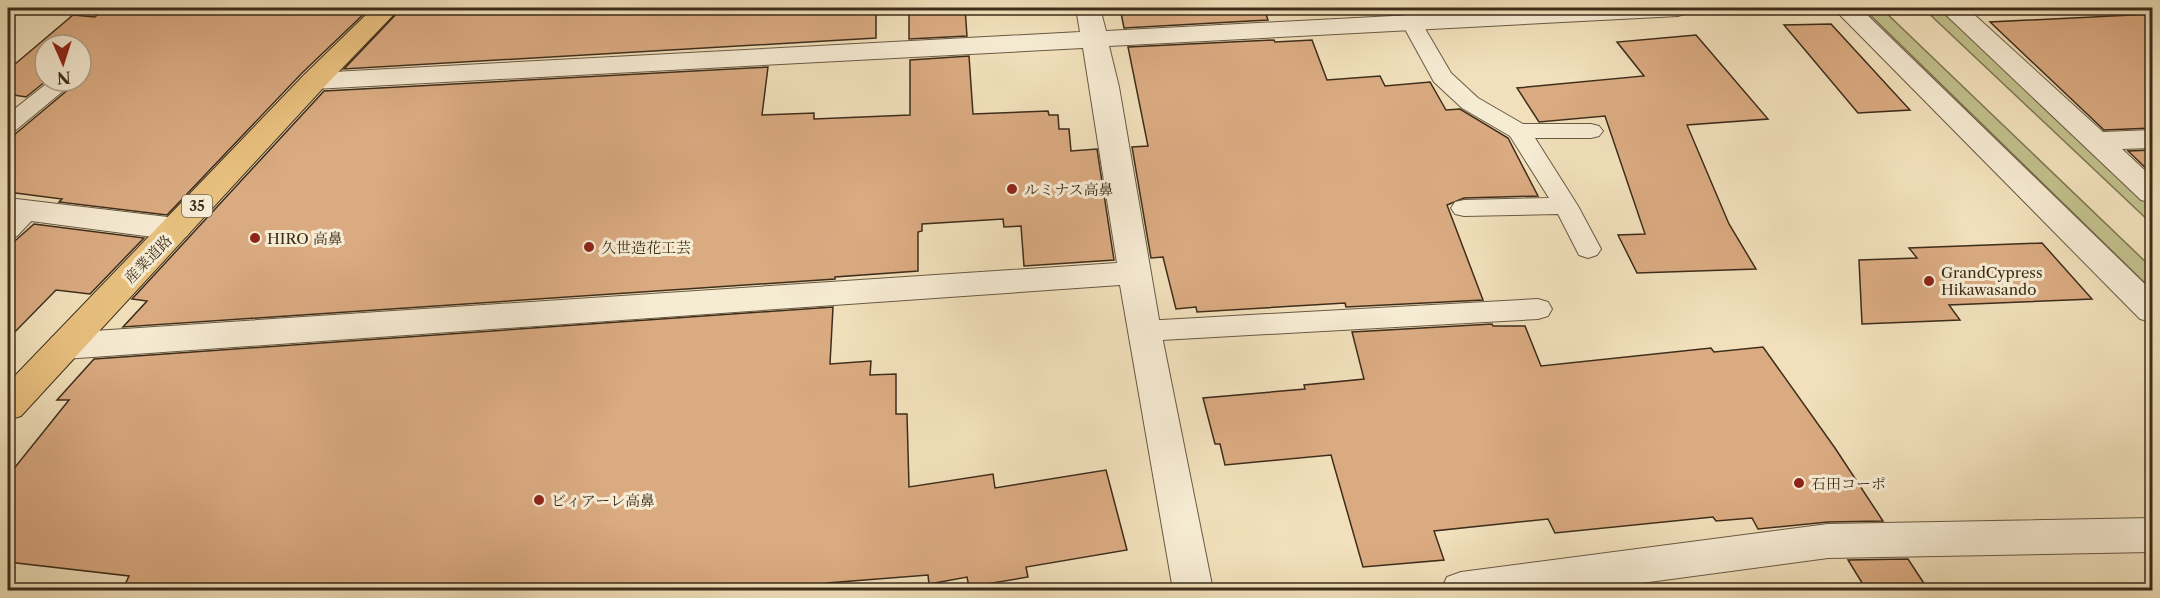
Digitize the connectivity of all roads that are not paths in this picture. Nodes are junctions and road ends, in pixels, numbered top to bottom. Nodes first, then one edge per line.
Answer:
1 (387, 8) edge
2 (1678, 8) edge
3 (1846, 8) edge
4 (1953, 8) edge
5 (1410, 20) junction
6 (1091, 23) edge
7 (314, 81) junction
8 (49, 93) edge
9 (8, 125) edge
10 (1520, 131) junction
11 (1592, 131) dead end
12 (2152, 139) edge
13 (2096, 141) junction
14 (2152, 193) edge
15 (1566, 206) junction
16 (1464, 208) dead end
17 (14, 216) edge
18 (176, 229) junction
19 (1588, 249) dead end
20 (1135, 273) junction
21 (1538, 309) dead end
22 (2152, 310) edge
23 (1144, 331) junction
24 (64, 346) junction
25 (8, 406) edge
26 (2152, 535) edge
27 (1193, 591) edge
28 (1461, 591) edge

1 - 7 main road, 産業道路 / 35
2 - 5 street
3 - 22 street
4 - 13 street
5 - 6 street
5 - 10 lane
6 - 7 street
6 - 20 street
7 - 18 main road, 産業道路 / 35
8 - 9 lane
10 - 11 lane
10 - 15 lane
12 - 13 street
13 - 14 street
15 - 16 lane
15 - 19 lane
17 - 18 street
18 - 24 main road, 産業道路 / 35
20 - 23 street
20 - 24 street
21 - 23 lane
23 - 27 street
24 - 25 main road, 産業道路 / 35
26 - 28 street

